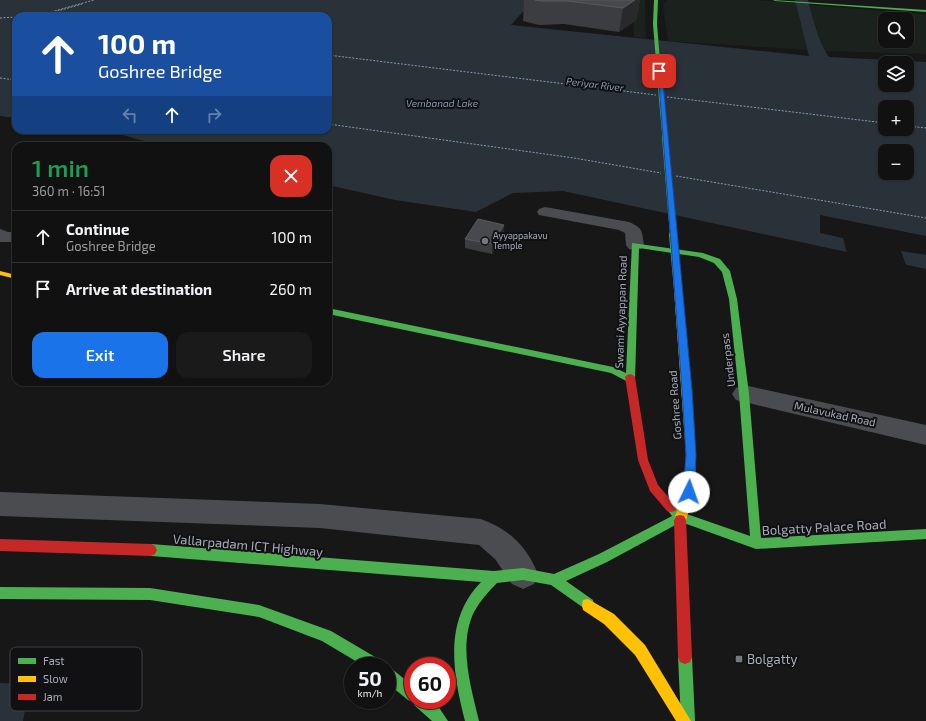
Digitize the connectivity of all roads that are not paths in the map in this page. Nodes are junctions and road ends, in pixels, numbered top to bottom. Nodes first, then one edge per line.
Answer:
1 (662, 0) edge
2 (776, 0) edge
3 (809, 1) edge
4 (656, 4) edge
5 (926, 10) edge
6 (545, 212) dead end
7 (0, 234) edge
8 (12, 237) edge
9 (635, 245) junction
10 (0, 273) edge
11 (12, 276) edge
12 (332, 312) edge
13 (630, 380) junction
14 (744, 394) junction
15 (926, 436) edge
16 (0, 504) edge
17 (680, 517) junction
18 (926, 534) edge
19 (756, 544) junction
20 (0, 545) edge
21 (523, 574) junction
22 (494, 577) junction
23 (554, 580) junction
24 (0, 592) edge
25 (362, 657) edge
26 (396, 681) edge
27 (404, 688) edge
28 (430, 709) edge
29 (440, 721) edge
30 (472, 721) edge
31 (684, 721) edge
32 (688, 721) edge

1 - 4 main road
2 - 3 main road
3 - 5 main road
4 - 17 main road, Goshree Road, bridge
6 - 9 street
7 - 8 street
9 - 13 main road, Swami Ayyappan Road
9 - 14 main road, Underpass
10 - 11 main road
12 - 13 main road
13 - 17 main road
14 - 15 street, Mulavukad Road
14 - 19 main road, Underpass
16 - 21 street
17 - 19 main road, Bolgatty Palace Road
17 - 23 main road
17 - 32 main road, Goshree Road
18 - 19 main road, Bolgatty Palace Road
20 - 22 main road, Vallarpadam ICT Highway
21 - 22 main road, Vallarpadam ICT Highway
21 - 23 main road, Vallarpadam ICT Highway
22 - 30 main road
23 - 31 main road
24 - 25 main road
26 - 27 main road
28 - 29 main road

